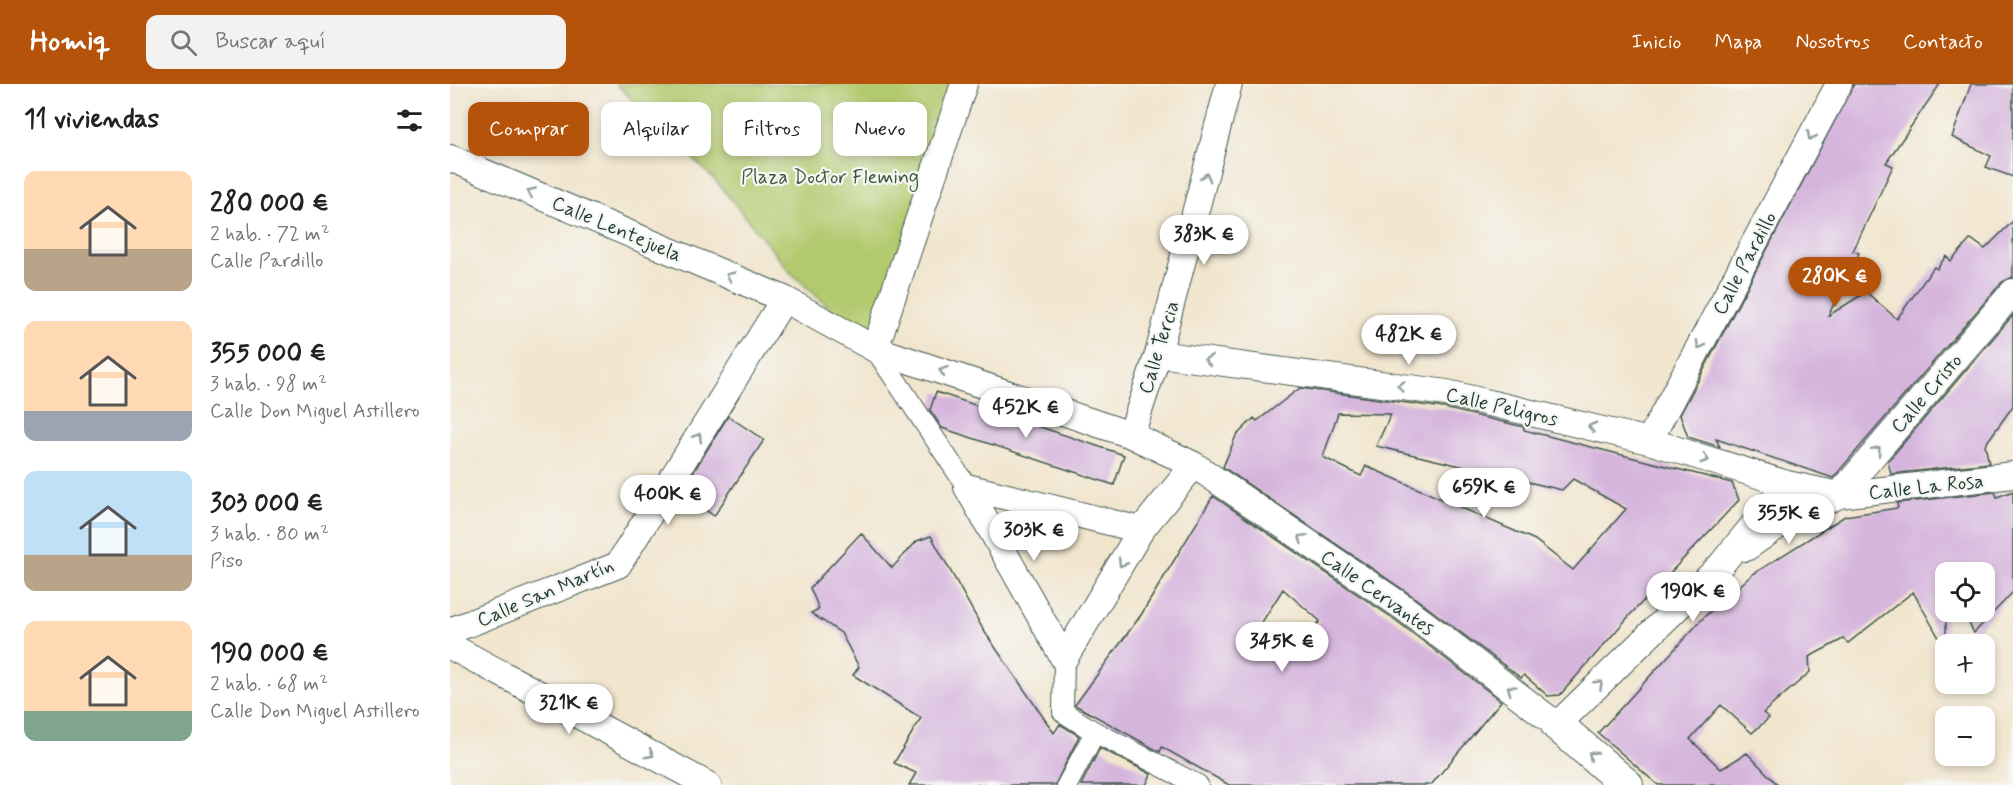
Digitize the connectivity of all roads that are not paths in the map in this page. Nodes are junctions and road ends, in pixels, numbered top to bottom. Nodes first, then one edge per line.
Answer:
1 (964, 84) edge
2 (1229, 84) edge
3 (1839, 84) edge
4 (450, 158) edge
5 (2013, 292) edge
6 (784, 299) junction
7 (875, 349) junction
8 (1158, 354) junction
9 (1131, 435) junction
10 (1649, 441) junction
11 (1194, 465) junction
12 (2013, 475) edge
13 (1787, 484) junction
14 (967, 487) junction
15 (1839, 495) junction
16 (1141, 530) junction
17 (1720, 566) junction
18 (450, 631) edge
19 (450, 646) edge
20 (1064, 659) junction
21 (1557, 725) junction
22 (1095, 732) junction
23 (708, 785) edge
24 (1067, 785) edge
25 (1198, 785) edge
26 (1627, 785) edge

1 - 7 street
8 -> 2 street, Calle Tercia
3 -> 10 street, Calle Pardillo
6 -> 4 street, Calle Lentejuela
15 -> 5 street, Calle Cristo
6 - 7 street, Calle Lentejuela
18 -> 6 street, Calle San Martín
9 -> 7 street, Calle Cervantes
7 - 14 street
8 - 9 street, Calle Tercia
10 -> 8 street, Calle Peligros
9 - 11 street, Calle Cervantes
10 -> 13 street, Calle Peligros
11 - 16 street
21 -> 11 street, Calle Cervantes
12 - 15 street, Calle La Rosa
13 - 15 street, Calle Peligros
13 - 17 street
14 - 16 street
14 - 20 street
15 - 17 street
16 -> 20 street
21 -> 17 street
19 -> 23 street
20 - 22 street
26 -> 21 street
22 - 24 street
22 - 25 street

